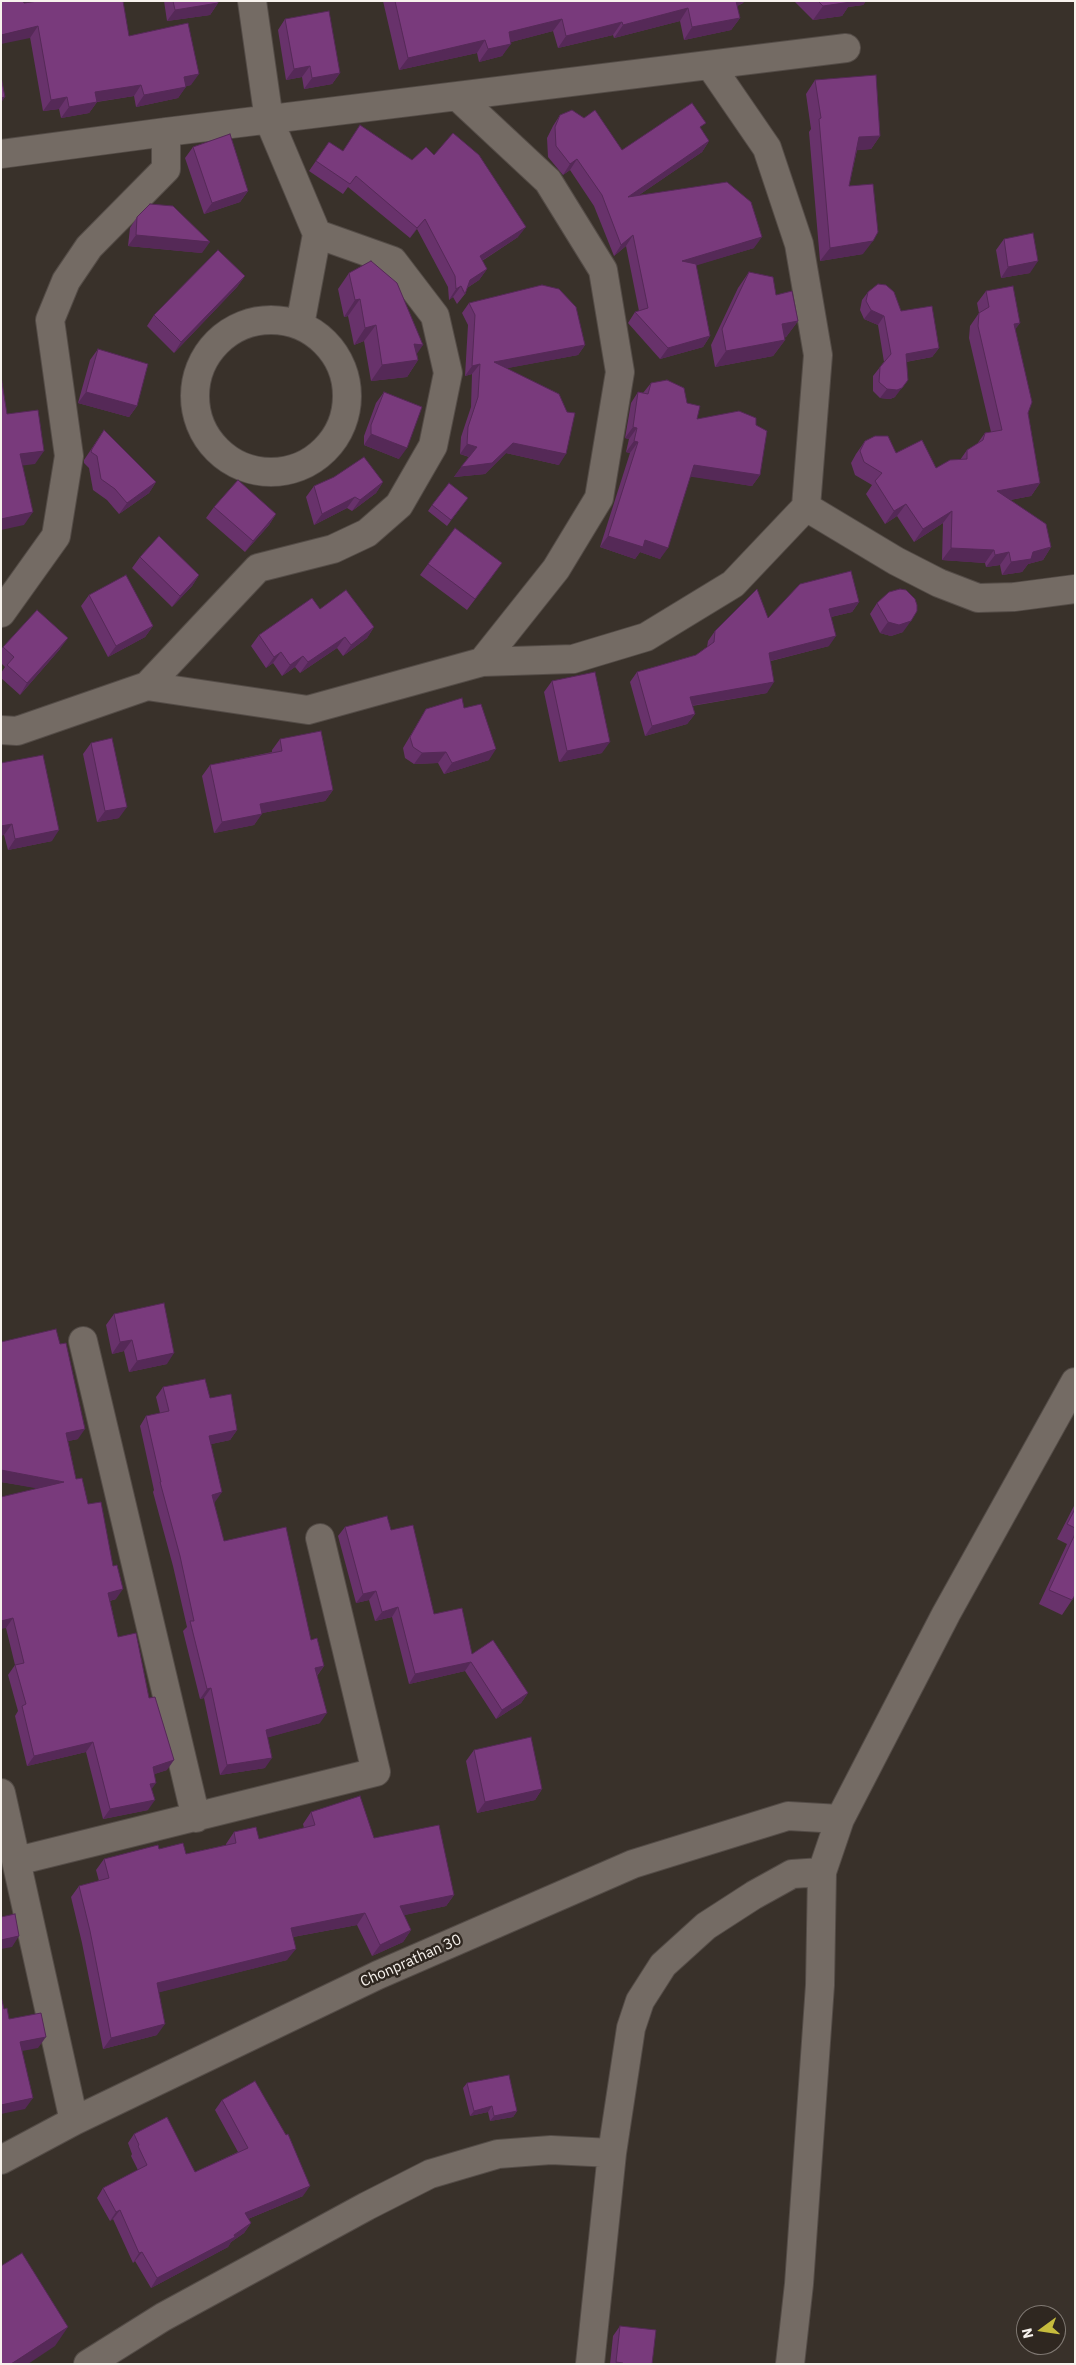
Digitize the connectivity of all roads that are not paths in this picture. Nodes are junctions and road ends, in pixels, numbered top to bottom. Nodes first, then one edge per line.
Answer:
1 (252, 1) edge
2 (846, 48) dead end
3 (710, 65) junction
4 (458, 97) junction
5 (268, 120) junction
6 (166, 132) junction
7 (1, 154) edge
8 (317, 234) junction
9 (300, 325) junction
10 (806, 507) junction
11 (1075, 589) edge
12 (1, 613) edge
13 (482, 662) junction
14 (147, 686) junction
15 (1, 730) edge
16 (83, 1341) dead end
17 (1075, 1382) edge
18 (320, 1538) dead end
19 (1, 1793) edge
20 (196, 1818) junction
21 (840, 1819) junction
22 (17, 1861) junction
23 (822, 1872) junction
24 (74, 2121) junction
25 (612, 2152) junction
26 (1, 2160) edge
27 (88, 2364) edge
28 (590, 2364) edge
29 (790, 2364) edge

1 - 5 street
2 - 3 street
3 - 4 street
3 - 10 street
4 - 5 street
4 - 13 street
5 - 6 street
5 - 8 street
6 - 7 street
6 - 12 street
8 - 9 street
8 - 14 street
9 - 9 street
10 - 11 street
10 - 13 street
13 - 14 street
14 - 15 street
16 - 20 street
17 - 21 street
18 - 20 street
19 - 22 street
20 - 22 street
21 - 23 street
21 - 24 street, Chonprathan 30
22 - 24 street
23 - 25 street
23 - 29 street
24 - 26 street, Chonprathan 30
25 - 27 street
25 - 28 street

